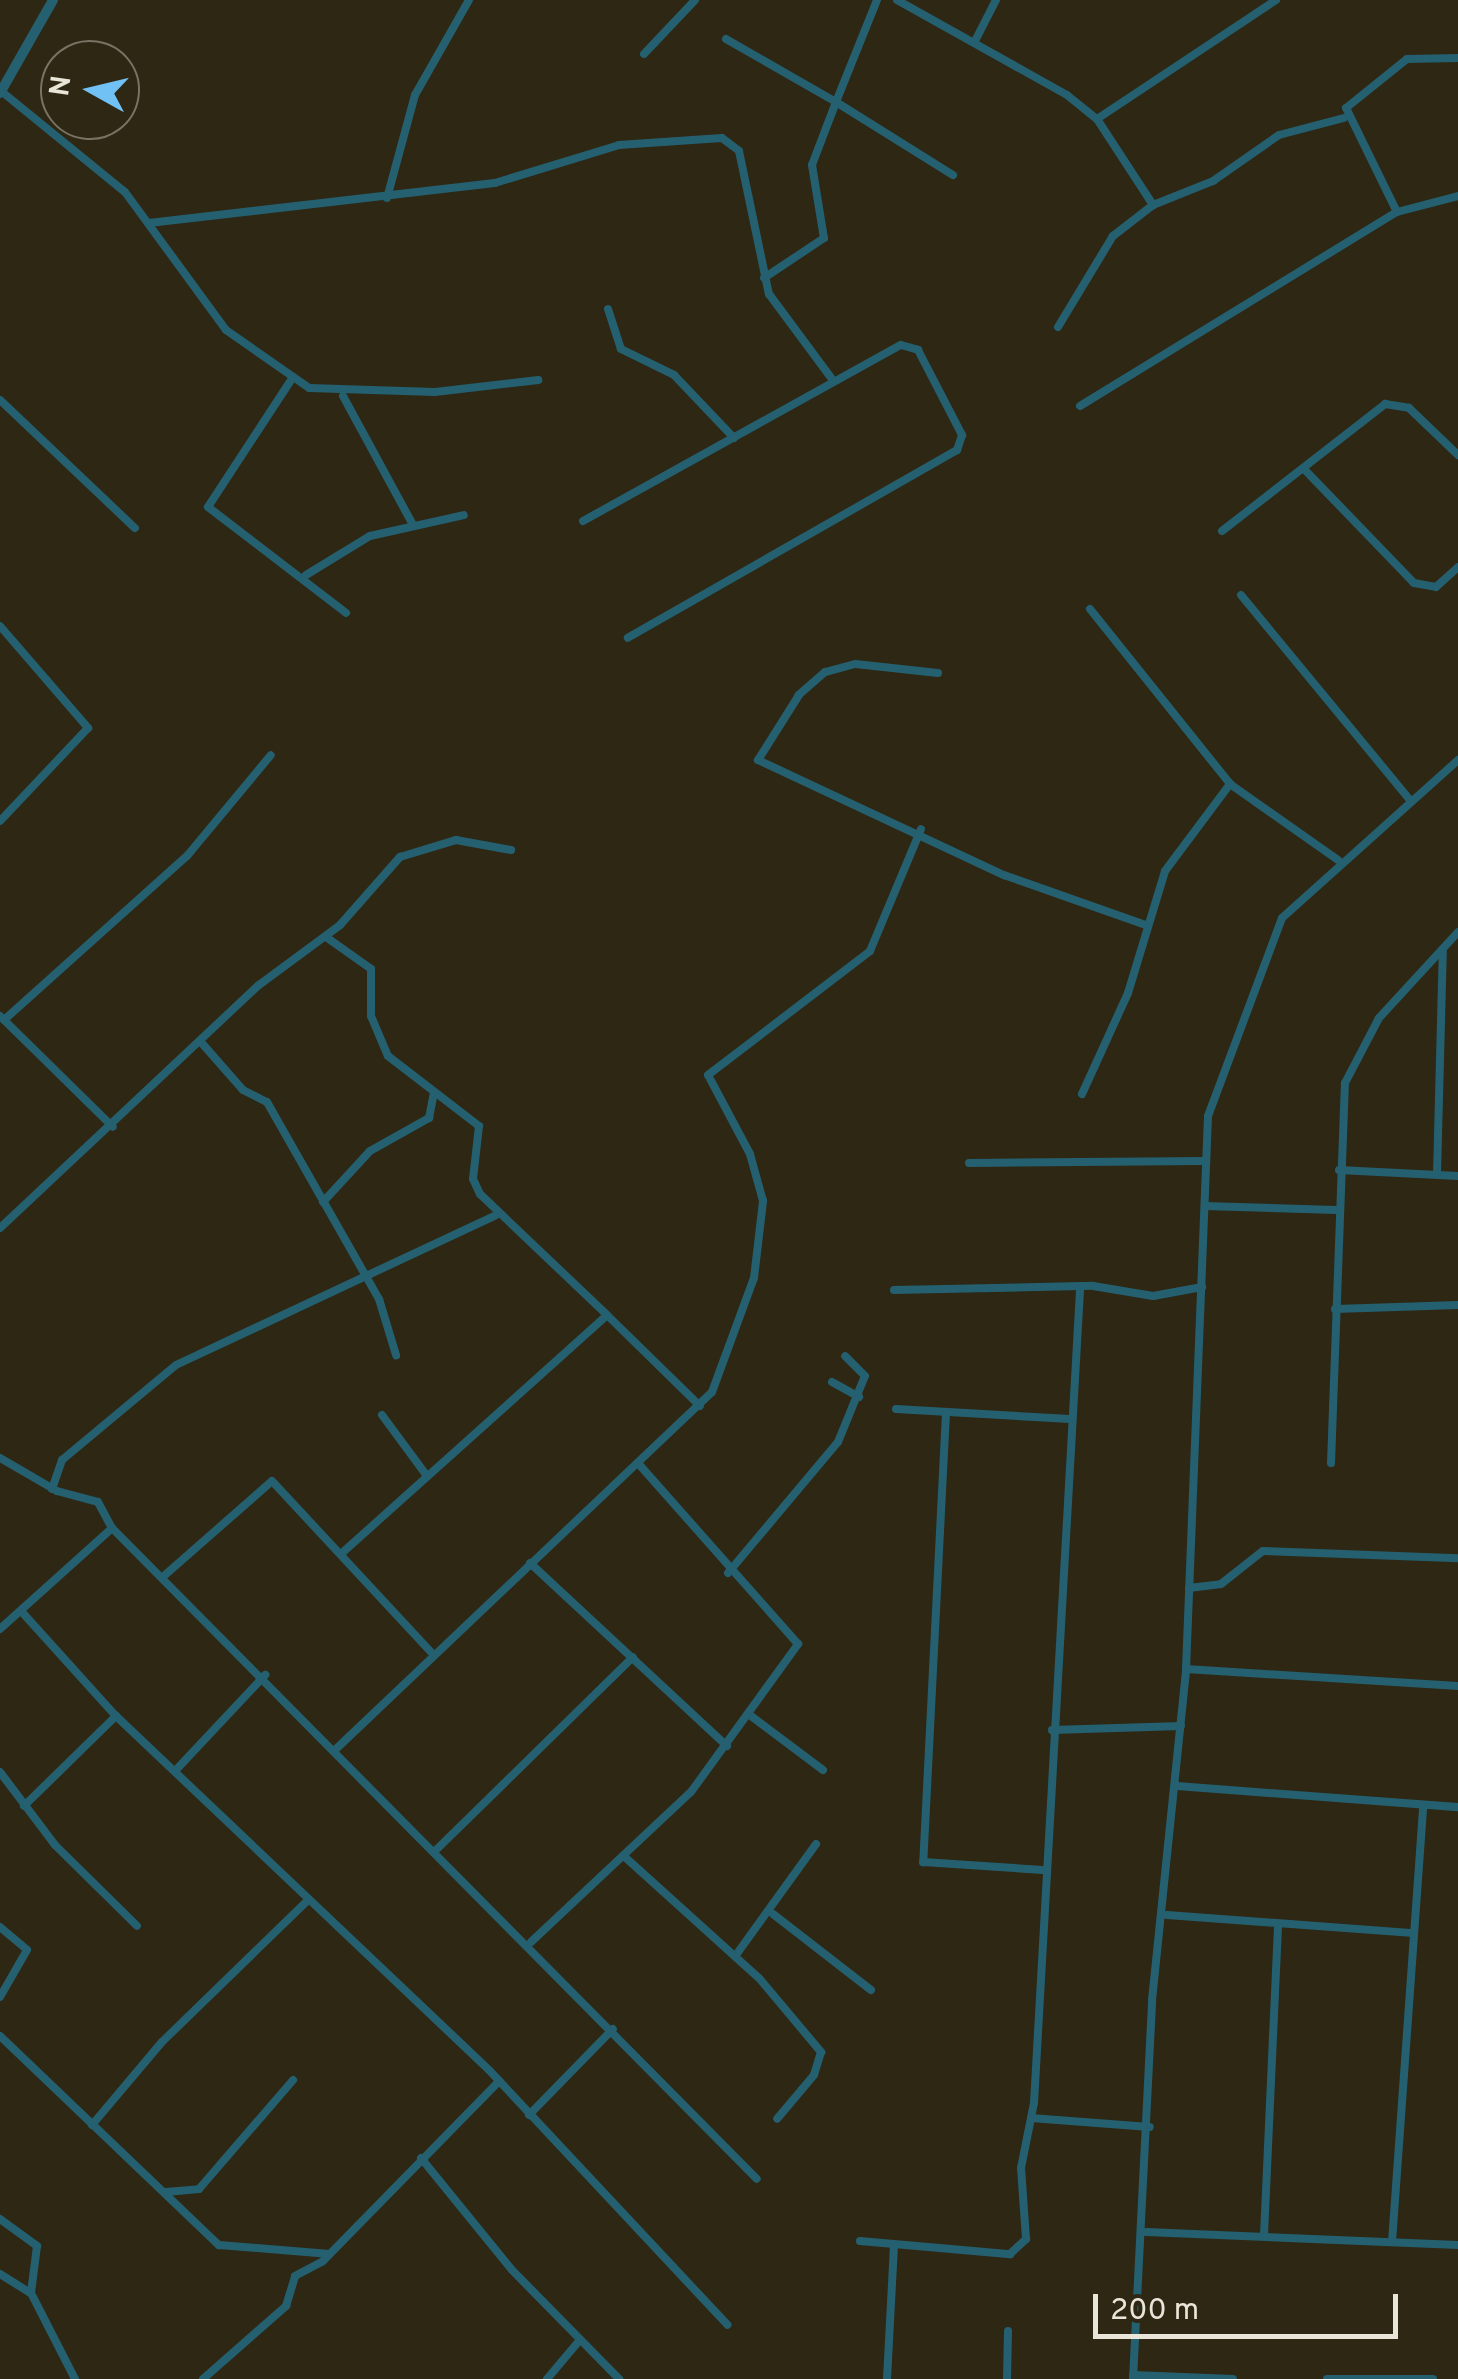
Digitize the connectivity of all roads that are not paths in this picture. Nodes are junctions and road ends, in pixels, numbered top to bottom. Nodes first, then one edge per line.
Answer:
1 (53, 0) edge
2 (470, 0) edge
3 (696, 0) edge
4 (876, 0) edge
5 (897, 0) edge
6 (996, 0) edge
7 (1276, 0) edge
8 (726, 40) dead end
9 (974, 43) junction
10 (644, 54) dead end
11 (1458, 58) edge
12 (0, 92) edge
13 (836, 102) junction
14 (1344, 118) junction
15 (1097, 119) junction
16 (953, 175) dead end
17 (1458, 196) edge
18 (387, 198) junction
19 (1153, 205) junction
20 (1398, 212) junction
21 (149, 223) junction
22 (764, 278) junction
23 (608, 310) dead end
24 (1058, 327) dead end
25 (293, 377) junction
26 (832, 379) junction
27 (538, 380) dead end
28 (343, 396) junction
29 (0, 400) edge
30 (1080, 406) dead end
31 (734, 438) junction
32 (1458, 455) edge
33 (1304, 469) junction
34 (464, 515) dead end
35 (583, 521) dead end
36 (413, 525) junction
37 (135, 528) dead end
38 (1222, 531) dead end
39 (1458, 567) edge
40 (306, 575) junction
41 (1241, 595) dead end
42 (1090, 609) dead end
43 (346, 612) dead end
44 (0, 626) edge
45 (628, 638) dead end
46 (938, 674) dead end
47 (270, 755) dead end
48 (1458, 760) edge
49 (1230, 784) junction
50 (1409, 798) junction
51 (0, 821) edge
52 (921, 829) junction
53 (512, 850) dead end
54 (1338, 860) junction
55 (1146, 925) junction
56 (1458, 932) edge
57 (326, 937) junction
58 (1443, 947) junction
59 (2, 1018) edge
60 (200, 1040) junction
61 (434, 1092) junction
62 (1082, 1094) dead end
63 (113, 1128) junction
64 (1205, 1161) junction
65 (969, 1162) dead end
66 (1339, 1170) junction
67 (1438, 1174) junction
68 (1458, 1176) edge
69 (323, 1202) junction
70 (1205, 1206) junction
71 (1336, 1210) junction
72 (496, 1215) junction
73 (0, 1228) edge
74 (362, 1272) junction
75 (1202, 1287) junction
76 (894, 1290) dead end
77 (1080, 1290) junction
78 (1458, 1305) edge
79 (1335, 1309) junction
80 (608, 1315) junction
81 (396, 1355) dead end
82 (845, 1356) dead end
83 (832, 1382) dead end
84 (859, 1397) junction
85 (700, 1406) junction
86 (896, 1408) dead end
87 (946, 1413) junction
88 (382, 1415) dead end
89 (1070, 1419) junction
90 (0, 1458) edge
91 (1331, 1462) dead end
92 (638, 1463) junction
93 (428, 1476) junction
94 (52, 1489) junction
95 (112, 1528) junction
96 (342, 1552) junction
97 (1458, 1558) edge
98 (530, 1563) junction
99 (728, 1573) junction
100 (165, 1575) junction
101 (1189, 1588) junction
102 (20, 1611) junction
103 (0, 1629) edge
104 (433, 1654) junction
105 (632, 1657) junction
106 (1186, 1669) junction
107 (266, 1675) junction
108 (1458, 1686) edge
109 (116, 1716) junction
110 (751, 1716) junction
111 (1182, 1726) junction
112 (1052, 1730) junction
113 (727, 1746) junction
114 (336, 1749) junction
115 (823, 1770) dead end
116 (175, 1771) junction
117 (0, 1772) edge
118 (1177, 1786) junction
119 (1424, 1805) junction
120 (24, 1806) junction
121 (1458, 1808) edge
122 (816, 1844) dead end
123 (434, 1851) junction
124 (626, 1858) junction
125 (1042, 1870) junction
126 (308, 1900) junction
127 (774, 1914) junction
128 (1166, 1914) junction
129 (137, 1926) dead end
130 (1278, 1926) junction
131 (0, 1927) edge
132 (1410, 1933) junction
133 (531, 1942) junction
134 (736, 1955) junction
135 (871, 1990) dead end
136 (0, 1997) edge
137 (614, 2029) junction
138 (0, 2036) edge
139 (293, 2080) dead end
140 (499, 2081) junction
141 (529, 2115) junction
142 (1032, 2118) junction
143 (778, 2119) dead end
144 (92, 2125) junction
145 (1150, 2127) junction
146 (422, 2158) junction
147 (757, 2179) dead end
148 (162, 2191) junction
149 (0, 2220) edge
150 (1146, 2232) junction
151 (1264, 2236) junction
152 (860, 2241) dead end
153 (1392, 2242) junction
154 (894, 2244) junction
155 (1458, 2246) edge
156 (330, 2254) junction
157 (0, 2274) edge
158 (31, 2293) junction
159 (728, 2325) dead end
160 (1008, 2331) dead end
161 (579, 2341) junction
162 (1133, 2377) edge
163 (76, 2379) edge
164 (203, 2379) edge
165 (547, 2379) edge
166 (619, 2379) edge
167 (886, 2379) edge
168 (1007, 2379) edge
169 (1233, 2379) edge
170 (1328, 2379) edge
171 (1434, 2379) edge

1 - 12 street
2 - 18 street
3 - 10 street
4 - 13 street
5 - 9 street
6 - 9 street
7 - 15 street
8 - 13 street
9 - 15 street
11 - 14 street
12 - 21 street
13 - 16 street
13 - 22 street
14 - 19 street
14 - 20 street
15 - 19 street
17 - 20 street
18 - 21 street
18 - 22 street
19 - 24 street
20 - 30 street
21 - 25 street
22 - 26 street
23 - 31 street
25 - 28 street
25 - 40 street
26 - 31 street
26 - 45 street
27 - 28 street
28 - 36 street
29 - 37 street
31 - 35 street
32 - 33 street
33 - 38 street
33 - 39 street
34 - 36 street
36 - 40 street
40 - 43 street
41 - 50 street
42 - 49 street
44 - 51 street
46 - 52 street
47 - 59 street
48 - 50 street
49 - 54 street
49 - 55 street
50 - 54 street
52 - 55 street
52 - 85 street
53 - 57 street
54 - 64 street
55 - 62 street
56 - 58 street
57 - 60 street
57 - 61 street
58 - 66 street
58 - 67 street
59 - 63 street
60 - 63 street
60 - 69 street
61 - 69 street
61 - 72 street
63 - 73 street
64 - 65 street
64 - 70 street
66 - 67 street
66 - 71 street
67 - 68 street
69 - 74 street
70 - 71 street
70 - 75 street
71 - 79 street
72 - 74 street
72 - 80 street
74 - 81 street
74 - 94 street
75 - 77 street
75 - 101 street
76 - 77 street
77 - 89 street
78 - 79 street
79 - 91 street
80 - 85 street
80 - 93 street
82 - 84 street
83 - 84 street
84 - 99 street
85 - 92 street
86 - 87 street
87 - 89 street
87 - 125 street
88 - 93 street
89 - 112 street
90 - 94 street
92 - 98 street
92 - 99 street
93 - 96 street
94 - 95 street
95 - 100 street
95 - 102 street
96 - 100 street
96 - 104 street
97 - 101 street
98 - 104 street
98 - 105 street
99 - 110 street
100 - 107 street
101 - 106 street
102 - 103 street
102 - 109 street
104 - 114 street
105 - 113 street
105 - 123 street
106 - 108 street
106 - 111 street
107 - 114 street
107 - 116 street
109 - 116 street
109 - 120 street
110 - 113 street
110 - 115 street
111 - 112 street
111 - 118 street
112 - 125 street
113 - 124 street
114 - 123 street
116 - 126 street
117 - 120 street
118 - 119 street
118 - 128 street
119 - 121 street
119 - 132 street
120 - 129 street
122 - 127 street
123 - 133 street
124 - 133 street
124 - 134 street
125 - 142 street
126 - 140 street
126 - 144 street
127 - 134 street
127 - 135 street
128 - 130 street
128 - 145 street
130 - 132 street
130 - 151 street
131 - 136 street
132 - 153 street
133 - 137 street
134 - 143 street
137 - 141 street
137 - 147 street
138 - 144 street
139 - 148 street
140 - 141 street
140 - 146 street
141 - 159 street
142 - 145 street
142 - 154 street
144 - 148 street
145 - 150 street
146 - 156 street
146 - 161 street
148 - 156 street
149 - 158 street
150 - 151 street
150 - 162 street
151 - 153 street
152 - 154 street
153 - 155 street
154 - 167 street
156 - 164 street
157 - 158 street
158 - 163 street
160 - 168 street
161 - 165 street
161 - 166 street
162 - 169 street
170 - 171 street

